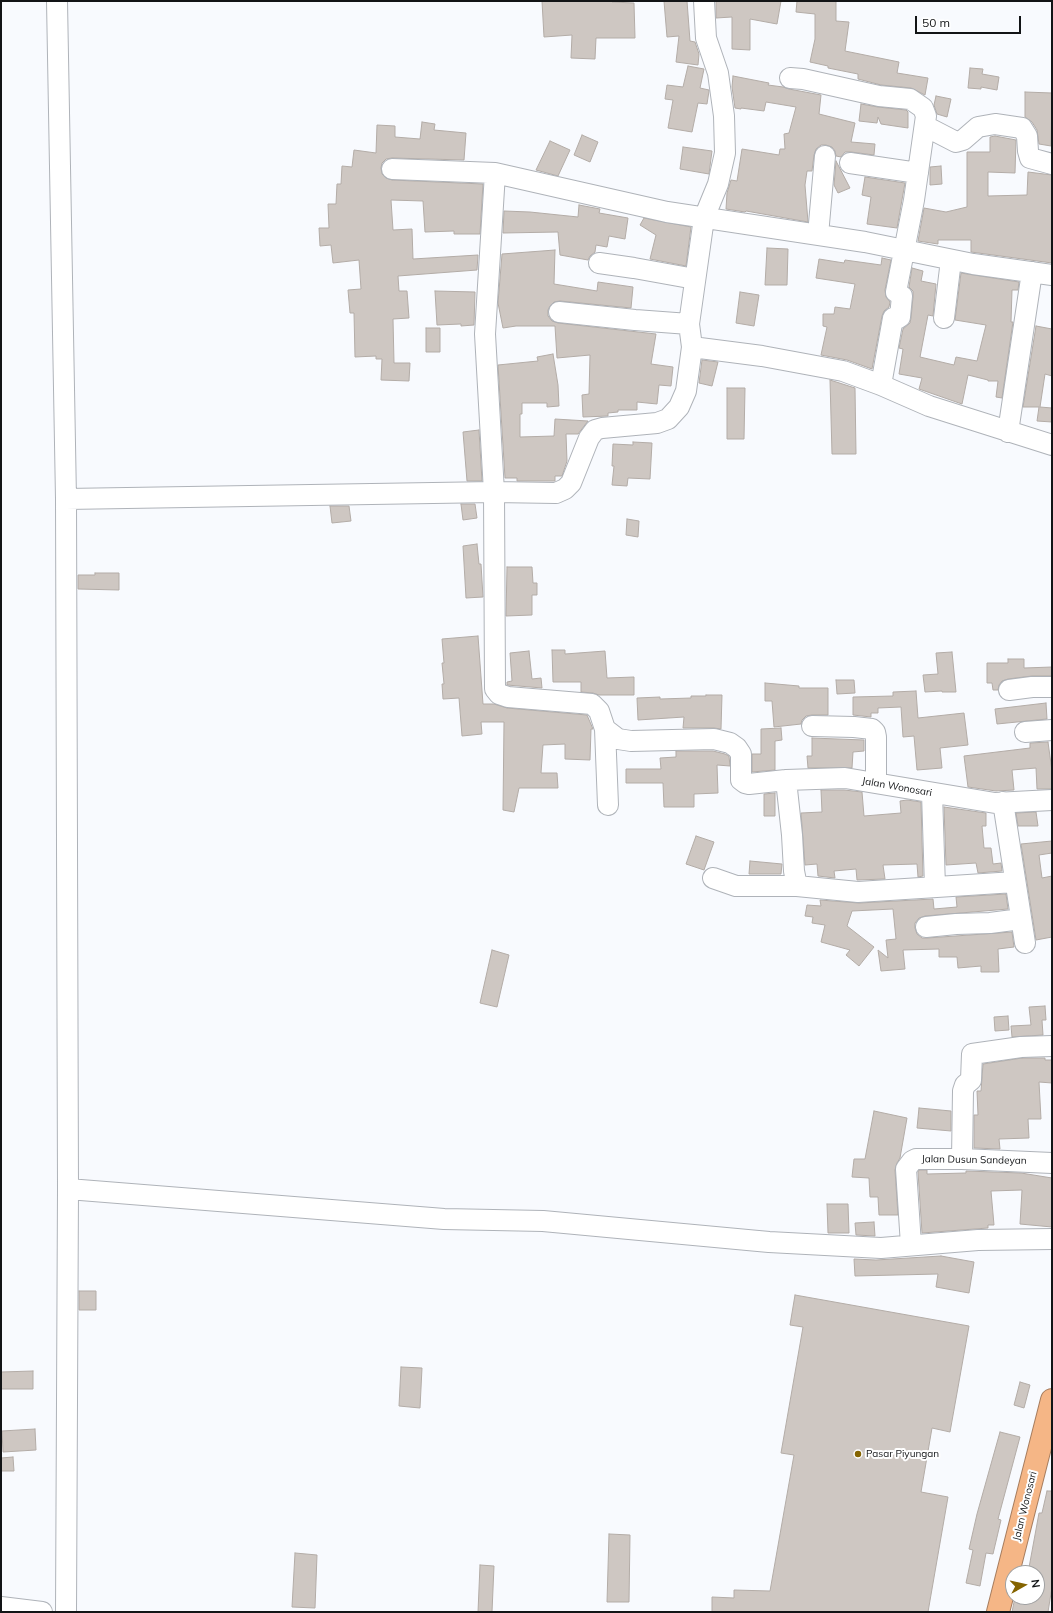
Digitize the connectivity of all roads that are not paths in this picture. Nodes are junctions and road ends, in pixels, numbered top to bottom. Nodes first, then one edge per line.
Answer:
1 (56, 1) edge
2 (704, 1) edge
3 (790, 78) dead end
4 (925, 126) junction
5 (825, 156) dead end
6 (850, 163) dead end
7 (1052, 164) edge
8 (392, 169) dead end
9 (918, 172) junction
10 (495, 173) junction
11 (704, 218) junction
12 (818, 235) junction
13 (904, 249) junction
14 (952, 260) junction
15 (599, 263) dead end
16 (1032, 272) junction
17 (1052, 274) edge
18 (696, 279) junction
19 (559, 312) dead end
20 (944, 318) dead end
21 (689, 324) junction
22 (692, 347) junction
23 (881, 385) junction
24 (1008, 432) junction
25 (1052, 445) edge
26 (494, 492) junction
27 (66, 500) junction
28 (1052, 687) edge
29 (1009, 690) dead end
30 (812, 726) dead end
31 (605, 729) junction
32 (1052, 730) edge
33 (1025, 732) dead end
34 (786, 780) junction
35 (876, 783) junction
36 (932, 793) junction
37 (1052, 800) edge
38 (1003, 802) junction
39 (608, 806) dead end
40 (713, 878) dead end
41 (1016, 882) junction
42 (797, 886) junction
43 (935, 887) junction
44 (1021, 919) junction
45 (926, 927) dead end
46 (1026, 943) dead end
47 (1052, 1046) edge
48 (962, 1159) junction
49 (1052, 1163) edge
50 (68, 1189) junction
51 (1052, 1239) edge
52 (911, 1245) junction
53 (1052, 1400) edge
54 (1, 1607) edge
55 (42, 1612) edge
56 (66, 1612) edge
57 (998, 1612) edge

1 - 27 street
2 - 11 street
3 - 4 street
4 - 7 street
4 - 9 street
5 - 12 street
6 - 9 street
8 - 10 street
9 - 13 street
10 - 11 street
10 - 26 street
11 - 12 street
11 - 18 street
12 - 13 street
13 - 14 street
13 - 23 street
14 - 16 street
14 - 20 street
15 - 18 street
16 - 17 street
16 - 24 street
18 - 21 street
19 - 21 street
21 - 22 street
22 - 23 street
22 - 26 street
23 - 24 street
24 - 25 street
26 - 27 street
26 - 31 street
27 - 50 street
28 - 29 street
30 - 35 street
31 - 34 street, Jalan Wonosari
31 - 39 street
32 - 33 street
34 - 35 street, Jalan Wonosari
34 - 42 street
35 - 36 street, Jalan Wonosari
36 - 38 street, Jalan Wonosari
36 - 43 street
37 - 38 street, Jalan Wonosari
38 - 41 street
40 - 42 street
41 - 43 street
41 - 44 street
42 - 43 street
44 - 45 street
44 - 46 street
47 - 48 street
48 - 49 street, Jalan Dusun Sandeyan
48 - 52 street, Jalan Dusun Sandeyan
50 - 52 street
50 - 56 street
51 - 52 street
53 - 57 highway, Jalan Wonosari
54 - 55 street

